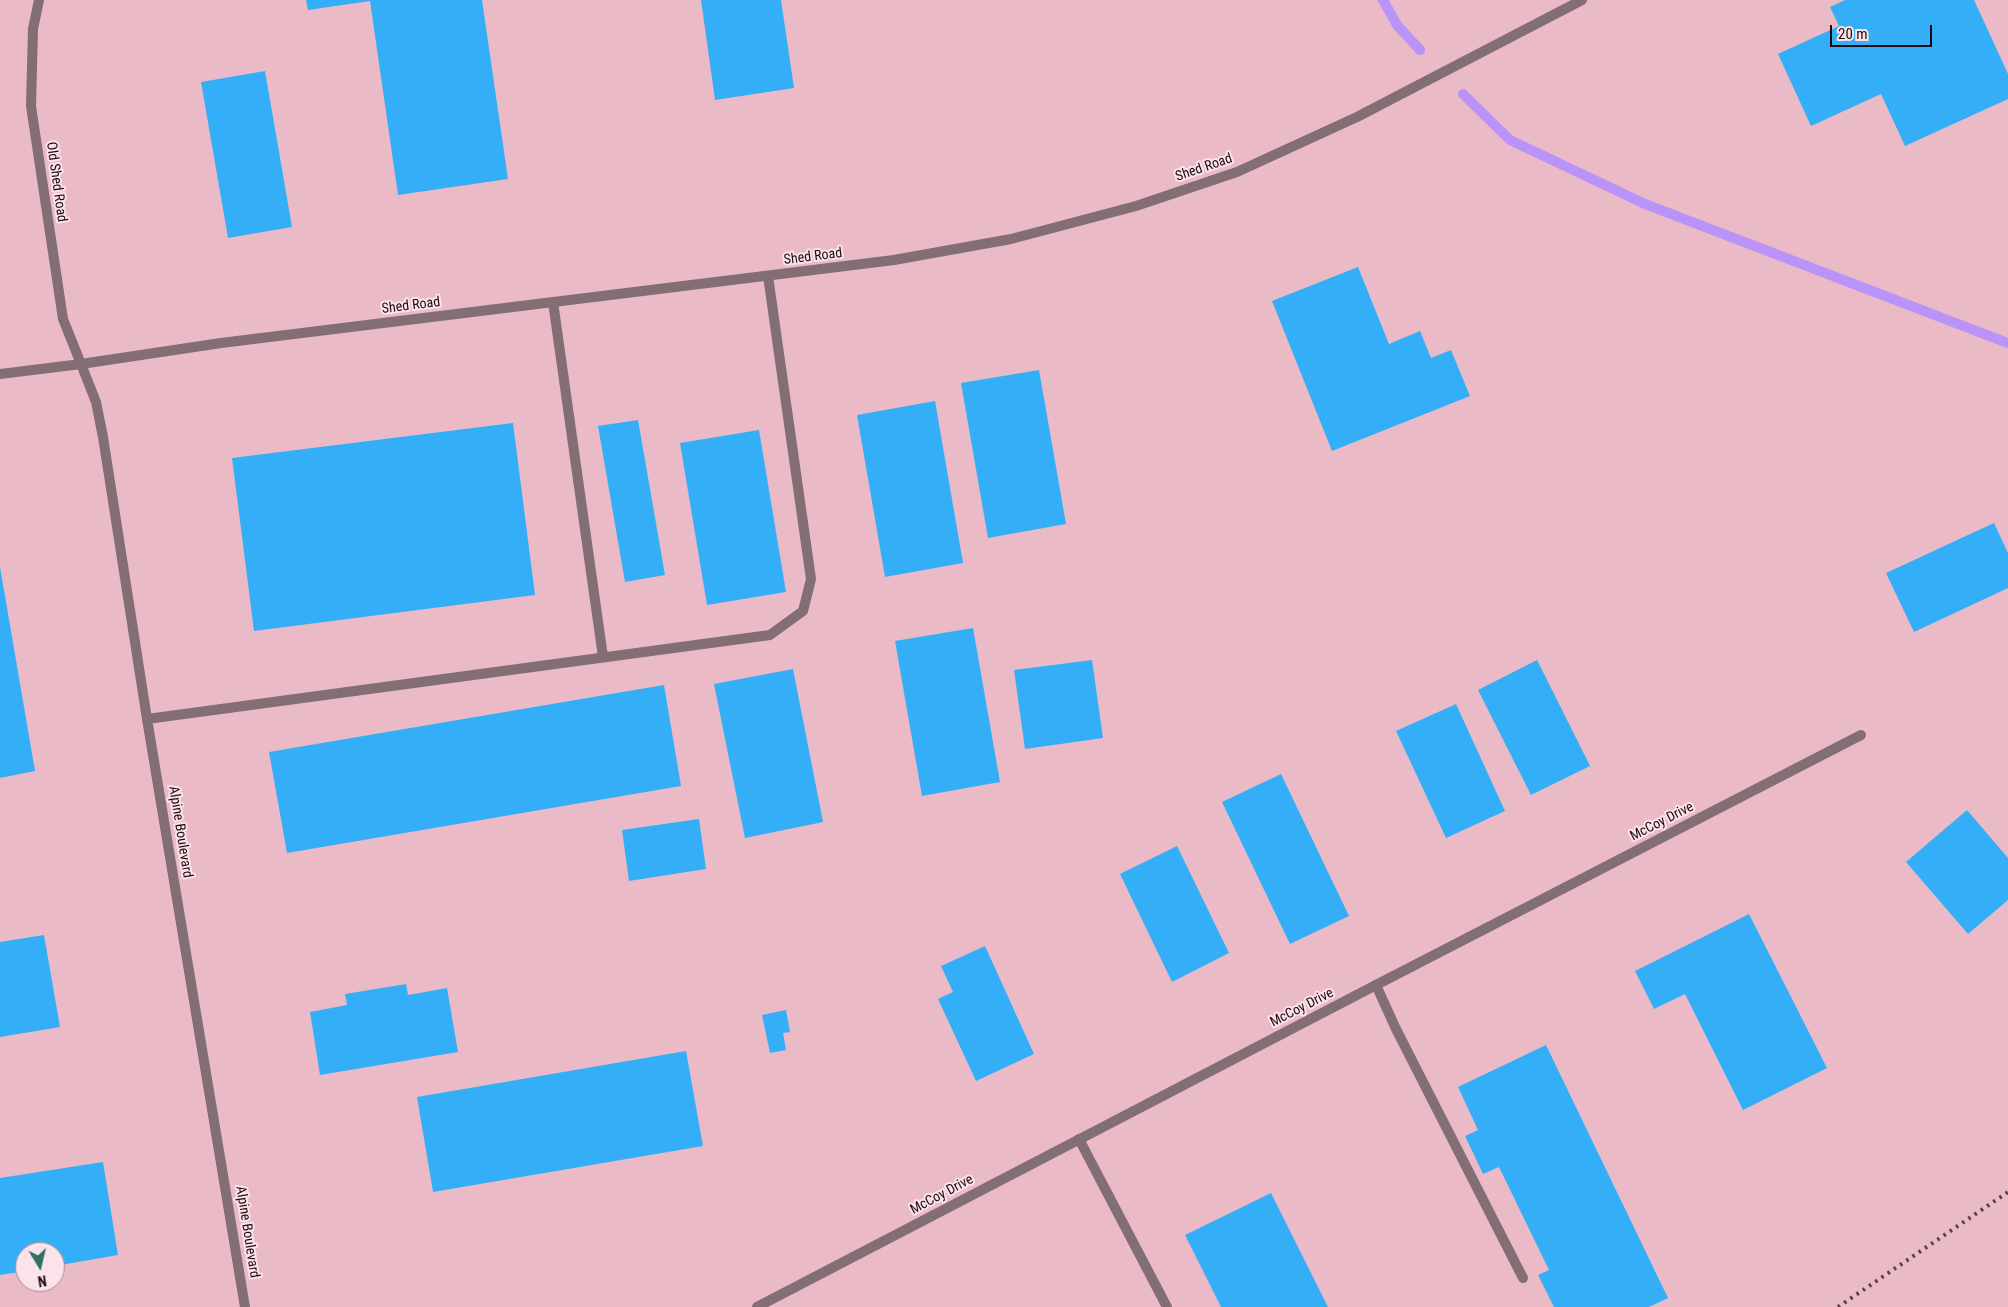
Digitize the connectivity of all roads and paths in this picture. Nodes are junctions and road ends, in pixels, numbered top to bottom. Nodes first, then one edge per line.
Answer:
1 (39, 0) edge
2 (1582, 0) edge
3 (768, 276) junction
4 (553, 302) junction
5 (81, 364) junction
6 (0, 374) edge
7 (603, 658) junction
8 (148, 719) junction
9 (1861, 735) dead end
10 (1376, 985) junction
11 (1079, 1139) junction
12 (1523, 1278) dead end
13 (245, 1307) edge
14 (756, 1307) edge
15 (1167, 1307) edge

1 - 5 street, Old Shed Road
2 - 3 street, Shed Road
3 - 4 street, Shed Road
3 - 7 street
4 - 5 street, Shed Road
4 - 7 street
5 - 6 street, Shed Road
5 - 8 street, Alpine Boulevard
7 - 8 street
8 - 13 street, Alpine Boulevard
9 - 10 street, McCoy Drive
10 - 11 street, McCoy Drive
10 - 12 street
11 - 14 street, McCoy Drive
11 - 15 street

